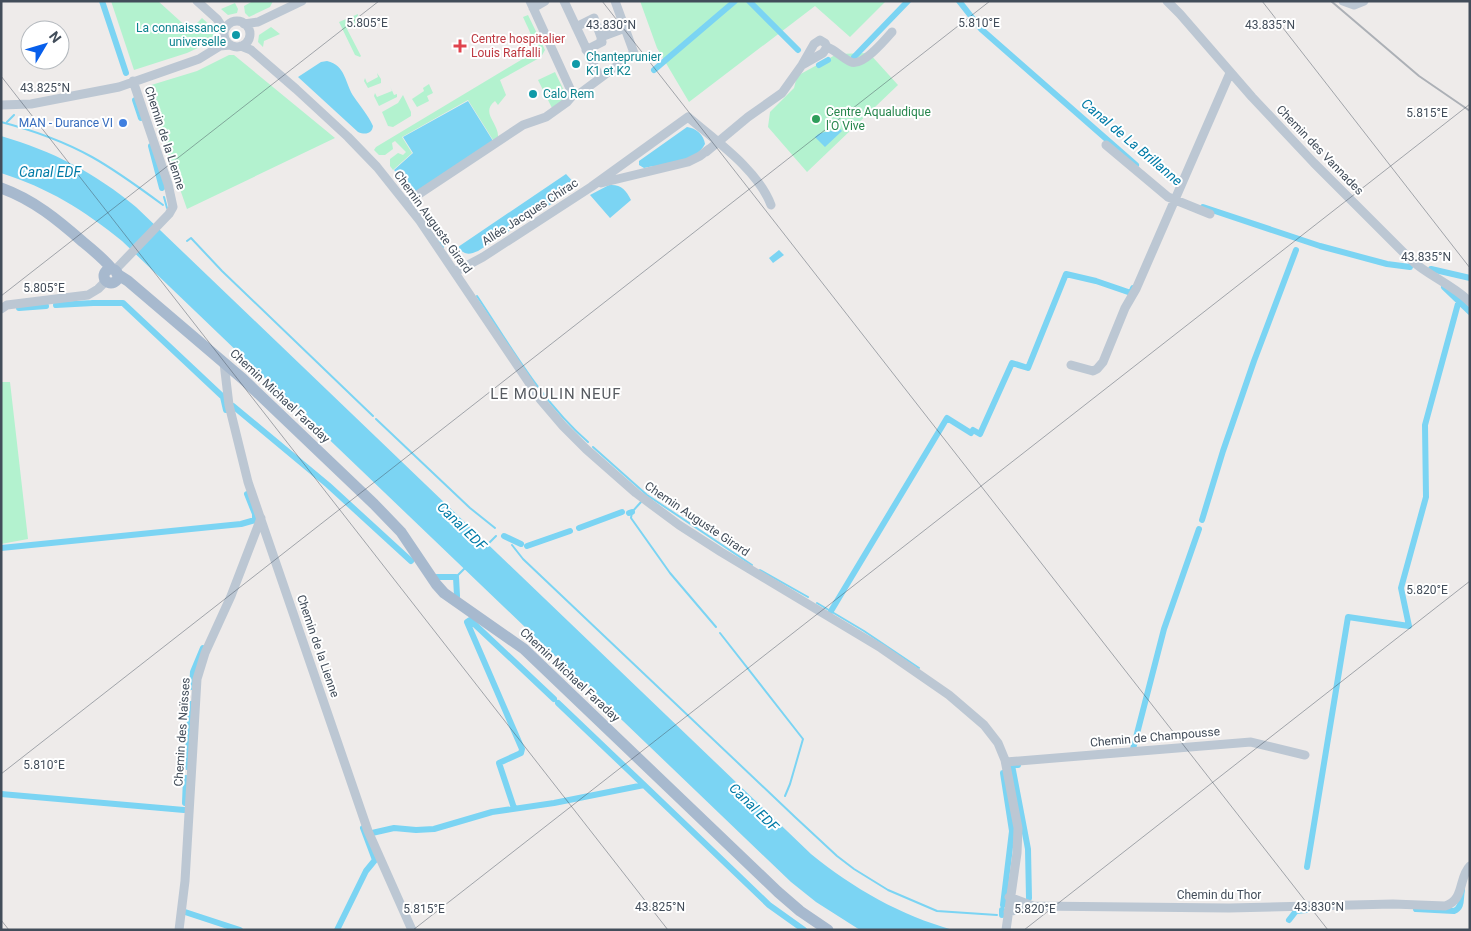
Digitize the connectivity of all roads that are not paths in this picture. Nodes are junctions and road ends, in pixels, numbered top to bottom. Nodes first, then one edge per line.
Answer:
1 (197, 1) edge
2 (302, 1) edge
3 (545, 1) edge
4 (564, 1) edge
5 (614, 1) edge
6 (1166, 1) edge
7 (1343, 1) edge
8 (1364, 1) edge
9 (531, 4) edge
10 (576, 27) junction
11 (625, 28) junction
12 (226, 30) junction
13 (892, 32) dead end
14 (245, 35) junction
15 (601, 39) dead end
16 (230, 45) junction
17 (220, 46) junction
18 (586, 50) junction
19 (1230, 73) junction
20 (600, 78) junction
21 (133, 81) junction
22 (573, 95) junction
23 (1, 105) edge
24 (706, 133) junction
25 (717, 142) junction
26 (1106, 145) dead end
27 (706, 152) junction
28 (634, 156) junction
29 (640, 173) junction
30 (591, 187) junction
31 (1, 188) edge
32 (1176, 197) junction
33 (407, 202) junction
34 (771, 205) dead end
35 (1210, 214) dead end
36 (455, 272) junction
37 (113, 273) junction
38 (1470, 302) edge
39 (1, 309) edge
40 (224, 363) junction
41 (1071, 365) dead end
42 (260, 518) junction
43 (1305, 755) dead end
44 (1006, 762) junction
45 (1470, 866) edge
46 (1010, 897) junction
47 (1033, 906) junction
48 (1008, 912) junction
49 (1006, 927) edge
50 (179, 930) edge
51 (412, 930) edge
52 (828, 930) edge

1 - 12 street
2 - 14 street
3 - 9 street
4 - 10 street
5 - 11 street
6 - 19 street, Chemin des Vannades
7 - 8 street
9 - 22 street
10 - 11 street
10 - 18 street
11 - 20 street
12 - 14 street
12 - 16 street
12 - 17 street
13 - 25 street, Allée Jacques Chirac
14 - 16 street
14 - 33 street, Chemin Auguste Girard
15 - 18 street
16 - 17 street
17 - 21 street
18 - 20 street
19 - 32 street
19 - 38 street, Chemin des Vannades
20 - 22 street
21 - 23 street
21 - 37 street, Chemin de la Lienne
22 - 33 street
24 - 25 street
24 - 27 street
24 - 28 street, Allée Jacques Chirac
25 - 27 street, Allée Jacques Chirac
25 - 34 street
26 - 32 street
27 - 29 street, Allée Jacques Chirac
28 - 29 street
28 - 30 street, Allée Jacques Chirac
29 - 30 street, Allée Jacques Chirac
30 - 36 street, Allée Jacques Chirac
31 - 37 main road
32 - 35 street
32 - 41 street
33 - 36 street, Chemin Auguste Girard
36 - 44 street, Chemin Auguste Girard
37 - 39 street, Chemin de la Lienne
37 - 40 main road, Chemin Michael Faraday
40 - 42 street, Chemin de la Lienne
40 - 52 main road, Chemin Michael Faraday
42 - 50 street, Chemin des Naïsses
42 - 51 street, Chemin de la Lienne
43 - 44 street, Chemin de Champousse
44 - 46 street, Chemin Auguste Girard
45 - 47 street, Chemin du Thor
46 - 47 street, Chemin du Thor
46 - 48 street
47 - 48 street, Chemin du Thor
48 - 49 street

